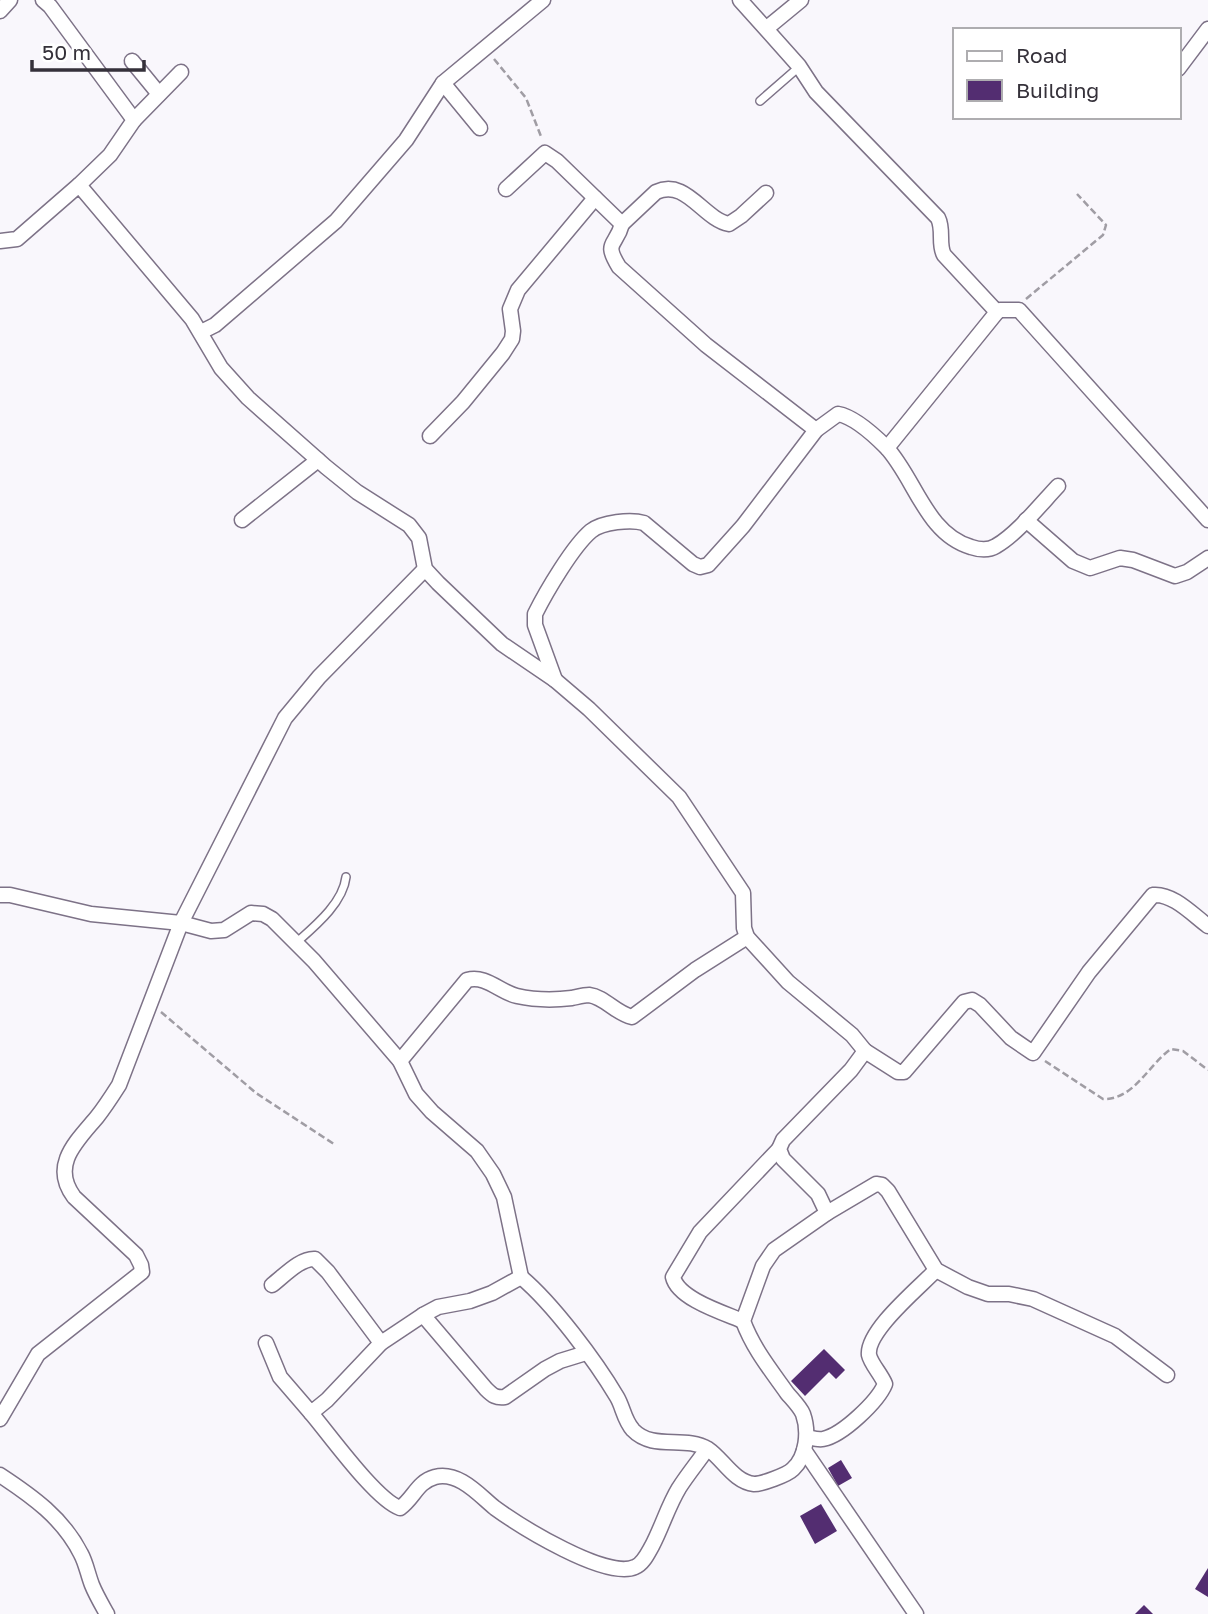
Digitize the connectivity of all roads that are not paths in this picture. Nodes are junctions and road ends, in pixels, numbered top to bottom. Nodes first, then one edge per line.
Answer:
1 (10, 0) edge
2 (544, 0) edge
3 (740, 0) edge
4 (801, 0) edge
5 (50, 2) edge
6 (0, 11) edge
7 (767, 28) junction
8 (1208, 29) edge
9 (132, 61) dead end
10 (1180, 66) edge
11 (799, 67) junction
12 (181, 72) dead end
13 (443, 83) junction
14 (159, 94) junction
15 (760, 101) dead end
16 (134, 120) junction
17 (480, 128) dead end
18 (79, 186) junction
19 (506, 189) dead end
20 (766, 193) dead end
21 (596, 198) junction
22 (622, 224) junction
23 (0, 241) edge
24 (997, 313) junction
25 (201, 332) junction
26 (816, 430) junction
27 (430, 436) dead end
28 (887, 448) junction
29 (318, 460) junction
30 (1058, 486) dead end
31 (242, 520) dead end
32 (1026, 520) junction
33 (1208, 520) edge
34 (1208, 558) edge
35 (425, 569) junction
36 (555, 680) junction
37 (346, 877) dead end
38 (0, 895) edge
39 (181, 923) junction
40 (1208, 926) edge
41 (747, 937) junction
42 (297, 942) junction
43 (865, 1051) junction
44 (400, 1061) junction
45 (779, 1149) junction
46 (827, 1213) junction
47 (936, 1270) junction
48 (521, 1277) junction
49 (272, 1284) dead end
50 (423, 1315) junction
51 (743, 1321) junction
52 (266, 1343) dead end
53 (381, 1343) junction
54 (586, 1353) junction
55 (1167, 1375) dead end
56 (311, 1413) junction
57 (0, 1419) edge
58 (805, 1443) junction
59 (707, 1449) junction
60 (0, 1475) edge
61 (107, 1614) edge
62 (916, 1614) edge

1 - 6 street
2 - 13 street
3 - 7 street
4 - 7 street
5 - 16 street
7 - 11 street
8 - 10 street
9 - 14 street
11 - 15 lane
11 - 24 street
12 - 14 street
13 - 17 street
13 - 25 street
14 - 16 street
16 - 18 street
18 - 23 street
18 - 25 street
19 - 21 street
20 - 22 street
21 - 22 street
21 - 27 street
22 - 26 street
24 - 28 street
24 - 33 street
25 - 29 street
26 - 28 street
26 - 36 street
28 - 32 street
29 - 31 street
29 - 35 street
30 - 32 street
32 - 34 street
35 - 36 street
35 - 39 street
36 - 41 street
37 - 42 lane
38 - 39 street
39 - 42 street
39 - 57 street
40 - 43 street
41 - 43 street
41 - 44 street
42 - 44 street
43 - 45 street
44 - 48 street
45 - 46 street
45 - 51 street
46 - 47 street
46 - 51 street
47 - 55 street
47 - 58 street
48 - 50 street
48 - 54 street
49 - 53 street
50 - 53 street
50 - 54 street
51 - 58 street
52 - 56 street
53 - 56 street
54 - 59 street
56 - 59 street
58 - 59 street
58 - 62 street
60 - 61 street

